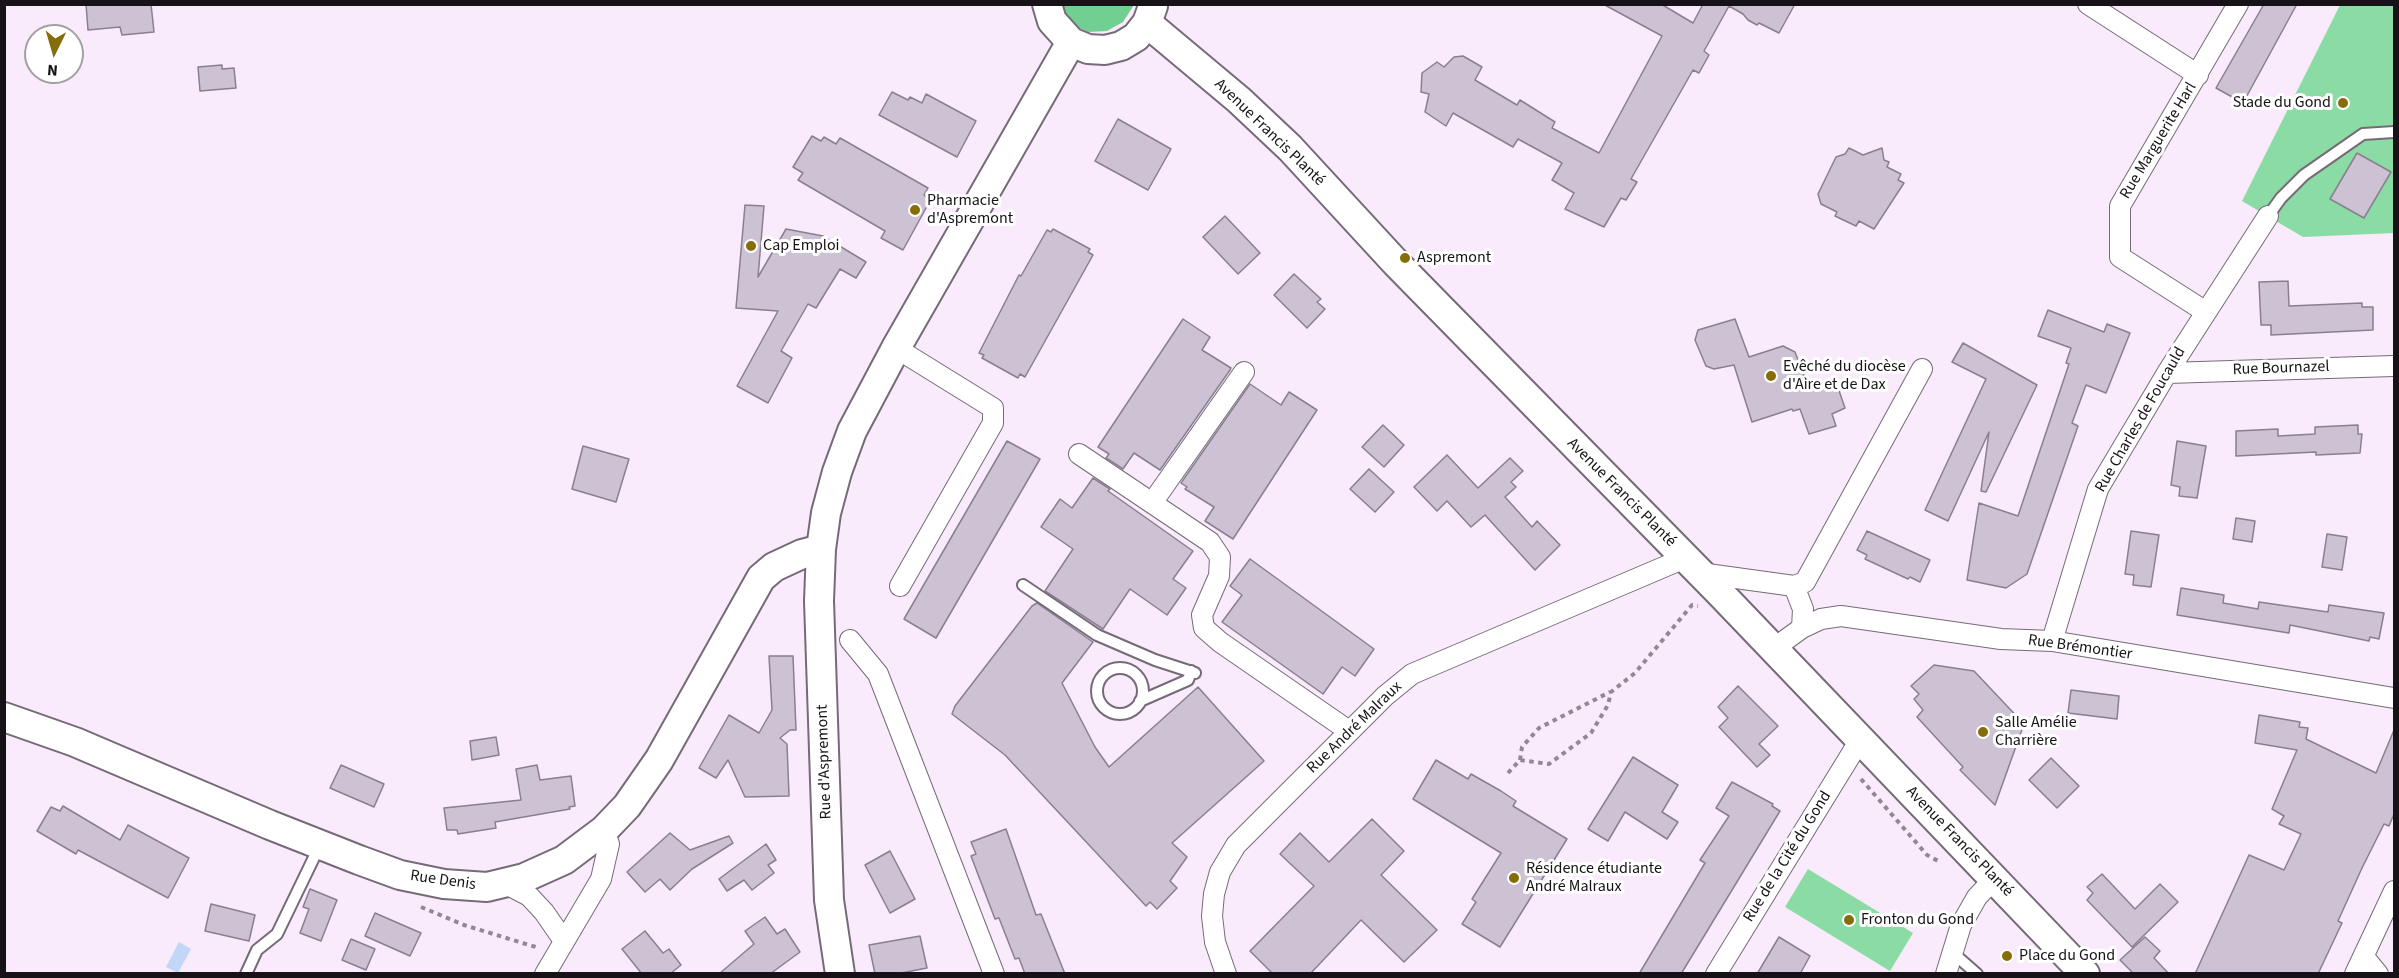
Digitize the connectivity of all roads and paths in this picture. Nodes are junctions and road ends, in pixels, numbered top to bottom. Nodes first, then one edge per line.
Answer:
1 (1047, 4) edge
2 (2088, 4) edge
3 (2238, 4) edge
4 (1150, 14) edge
5 (1071, 42) junction
6 (2198, 75) junction
7 (2394, 132) edge
8 (2268, 216) joint
9 (2206, 312) junction
10 (896, 348) junction
11 (2394, 366) edge
12 (1922, 369) dead end
13 (1244, 372) dead end
14 (2167, 373) junction
15 (1079, 454) dead end
16 (1152, 503) junction
17 (821, 549) junction
18 (1692, 565) junction
19 (1023, 585) dead end
20 (900, 586) dead end
21 (1794, 586) junction
22 (1719, 593) junction
23 (1802, 628) junction
24 (850, 640) dead end
25 (2052, 642) junction
26 (1130, 649) junction
27 (1773, 649) junction
28 (1120, 667) junction
29 (1611, 692) junction
30 (2394, 698) edge
31 (1140, 701) junction
32 (4, 717) edge
33 (1349, 731) junction
34 (1860, 740) junction
35 (1520, 760) junction
36 (1508, 772) dead end
37 (604, 830) junction
38 (320, 845) junction
39 (1994, 879) junction
40 (504, 883) junction
41 (2394, 891) edge
42 (564, 941) junction
43 (1953, 953) junction
44 (2360, 965) edge
45 (246, 974) edge
46 (545, 974) edge
47 (840, 974) edge
48 (994, 974) edge
49 (1226, 974) edge
50 (1716, 974) edge
51 (1946, 974) edge
52 (1977, 974) edge
53 (2085, 974) edge
54 (2378, 974) edge

1 - 5 street
2 - 6 street
3 - 6 street, Rue Marguerite Harl
4 - 5 street
4 - 18 street, Avenue Francis Planté
5 - 10 street, Rue d'Aspremont
6 - 9 street, Rue Marguerite Harl
7 - 8 lane
8 - 9 street, Rue Charles de Foucauld
9 - 14 street, Rue Charles de Foucauld
10 - 17 street, Rue d'Aspremont
10 - 20 street
11 - 14 street, Rue Bournazel
12 - 21 street
13 - 16 street
14 - 25 street, Rue Charles de Foucauld
15 - 16 street
16 - 33 street
17 - 37 street, Rue Denis
17 - 47 street, Rue d'Aspremont
18 - 21 street
18 - 22 street, Avenue Francis Planté
18 - 33 street, Rue André Malraux
19 - 26 lane
21 - 23 street
22 - 27 street, Avenue Francis Planté
22 - 29 path
23 - 25 street, Rue Brémontier
23 - 27 street, Rue Brémontier
24 - 48 street
25 - 30 street, Rue Brémontier
26 - 28 lane
26 - 31 lane
27 - 34 street, Avenue Francis Planté
28 - 31 lane
28 - 31 lane
29 - 35 path
29 - 35 path
32 - 38 street, Rue Denis
33 - 49 street, Rue André Malraux
34 - 39 street, Avenue Francis Planté
34 - 50 street, Rue de la Cité du Gond
35 - 36 path
37 - 40 street, Rue Denis
37 - 42 street
38 - 40 street, Rue Denis
38 - 45 lane
39 - 43 street
39 - 53 street, Avenue Francis Planté
40 - 42 street
41 - 44 street
42 - 46 street
43 - 51 street
43 - 52 lane
44 - 54 street

